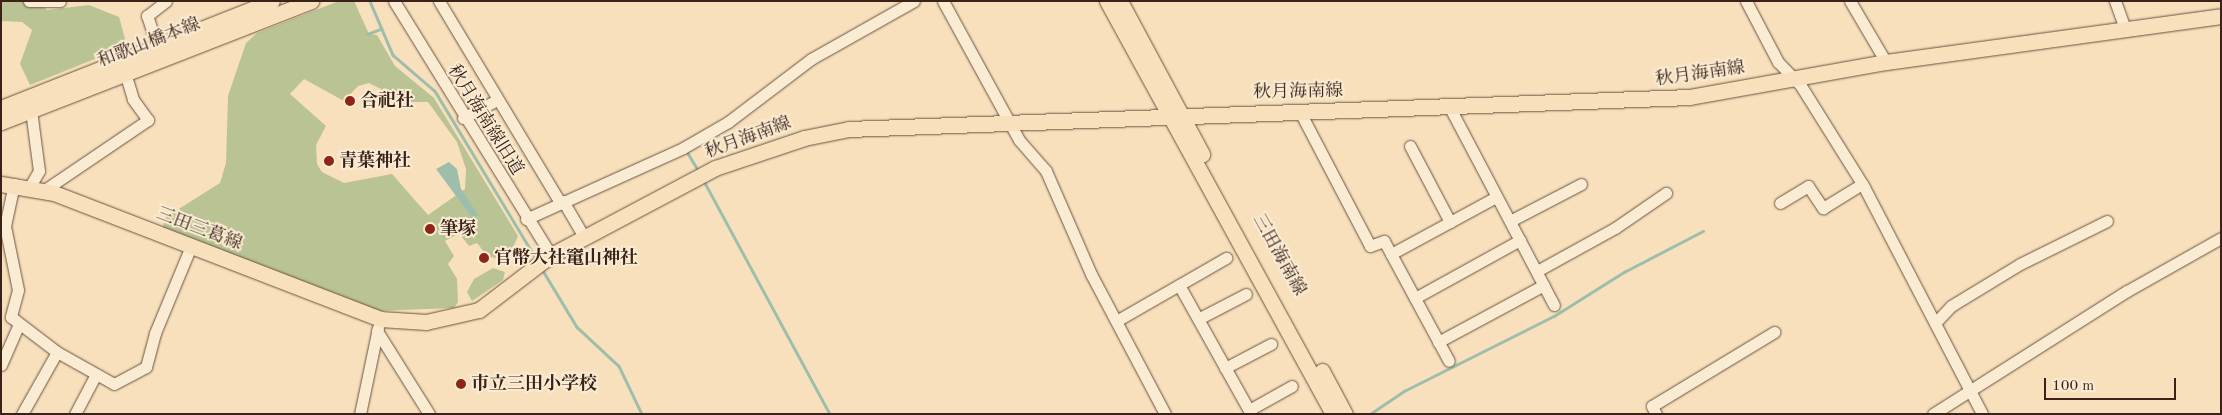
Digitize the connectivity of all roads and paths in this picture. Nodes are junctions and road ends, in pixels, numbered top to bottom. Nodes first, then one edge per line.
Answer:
1 (29, 1) edge
2 (60, 1) edge
3 (166, 1) edge
4 (272, 1) edge
5 (311, 1) edge
6 (394, 1) edge
7 (439, 1) edge
8 (914, 1) edge
9 (943, 1) edge
10 (1107, 1) edge
11 (1120, 1) edge
12 (1746, 1) edge
13 (1850, 1) edge
14 (2115, 1) edge
15 (2221, 16) edge
16 (2125, 29) junction
17 (157, 46) junction
18 (1886, 62) junction
19 (125, 73) junction
20 (1790, 77) junction
21 (495, 101) junction
22 (1449, 106) junction
23 (1, 108) edge
24 (31, 110) junction
25 (1300, 112) junction
26 (1174, 114) junction
27 (463, 118) junction
28 (1011, 121) junction
29 (1, 122) edge
30 (1410, 146) dead end
31 (8, 184) edge
32 (1581, 184) dead end
33 (1862, 184) junction
34 (36, 189) junction
35 (1666, 193) dead end
36 (1496, 197) junction
37 (562, 201) junction
38 (1780, 203) dead end
39 (526, 218) junction
40 (1510, 221) junction
41 (2108, 221) dead end
42 (1450, 222) junction
43 (3, 225) edge
44 (584, 237) junction
45 (2221, 238) edge
46 (1520, 240) junction
47 (191, 246) junction
48 (1391, 254) junction
49 (1226, 258) dead end
50 (543, 260) junction
51 (1537, 272) junction
52 (1179, 285) junction
53 (1544, 285) junction
54 (1246, 294) dead end
55 (1415, 298) junction
56 (1554, 305) dead end
57 (1198, 319) junction
58 (10, 320) edge
59 (1118, 320) junction
60 (1936, 322) junction
61 (379, 325) junction
62 (1774, 332) dead end
63 (1438, 342) junction
64 (1271, 344) dead end
65 (57, 352) junction
66 (1449, 361) dead end
67 (1, 365) edge
68 (1225, 368) junction
69 (95, 376) junction
70 (1292, 386) dead end
71 (1972, 389) junction
72 (1250, 412) edge
73 (22, 414) edge
74 (74, 414) edge
75 (360, 414) edge
76 (429, 414) edge
77 (1165, 414) edge
78 (1333, 414) edge
79 (1345, 414) edge
80 (1656, 414) edge
81 (1933, 414) edge
82 (1982, 414) edge

1 - 2 street
3 - 17 street
4 - 17 main road, 和歌山橋本線
5 - 19 main road, 和歌山橋本線
6 - 27 street, 秋月海南線旧道
7 - 21 street
8 - 37 street
9 - 28 street
10 - 26 main road
11 - 26 main road
12 - 20 street
13 - 18 street
14 - 16 street
15 - 16 main road, 秋月海南線
16 - 18 main road, 秋月海南線
17 - 23 main road, 和歌山橋本線
18 - 20 main road, 秋月海南線
19 - 24 main road, 和歌山橋本線
19 - 34 street
20 - 22 main road, 秋月海南線
20 - 33 street
21 - 27 street
21 - 37 street
22 - 25 main road, 秋月海南線
22 - 36 street
24 - 29 main road, 和歌山橋本線
24 - 34 street
25 - 26 main road, 秋月海南線
25 - 48 street
26 - 28 main road, 秋月海南線
26 - 78 main road, 三田海南線
26 - 79 main road, 三田海南線
27 - 39 street, 秋月海南線旧道
28 - 44 main road, 秋月海南線
28 - 59 street
30 - 42 street
31 - 34 main road, 三田三葛線
31 - 43 street
32 - 40 street
33 - 38 street
33 - 60 street
34 - 47 main road, 三田三葛線
35 - 51 street
36 - 40 street
36 - 42 street
37 - 39 street
37 - 44 street
39 - 50 street, 秋月海南線旧道
40 - 46 street
41 - 60 street
42 - 48 street
43 - 58 street
44 - 50 main road, 秋月海南線
45 - 71 street
46 - 51 street
46 - 55 street
47 - 61 main road, 三田三葛線
47 - 69 street
48 - 55 street
49 - 52 street
50 - 61 main road, 秋月海南線
51 - 53 street
52 - 57 street
52 - 59 street
53 - 56 street
53 - 63 street
54 - 57 street
55 - 63 street
57 - 68 street
58 - 65 street
58 - 67 street
59 - 77 street
60 - 71 street
61 - 75 street
61 - 76 street
62 - 80 street
63 - 66 street
64 - 68 street
65 - 69 street
65 - 73 street
68 - 72 street
69 - 74 street
70 - 72 street
71 - 81 street
71 - 82 street

